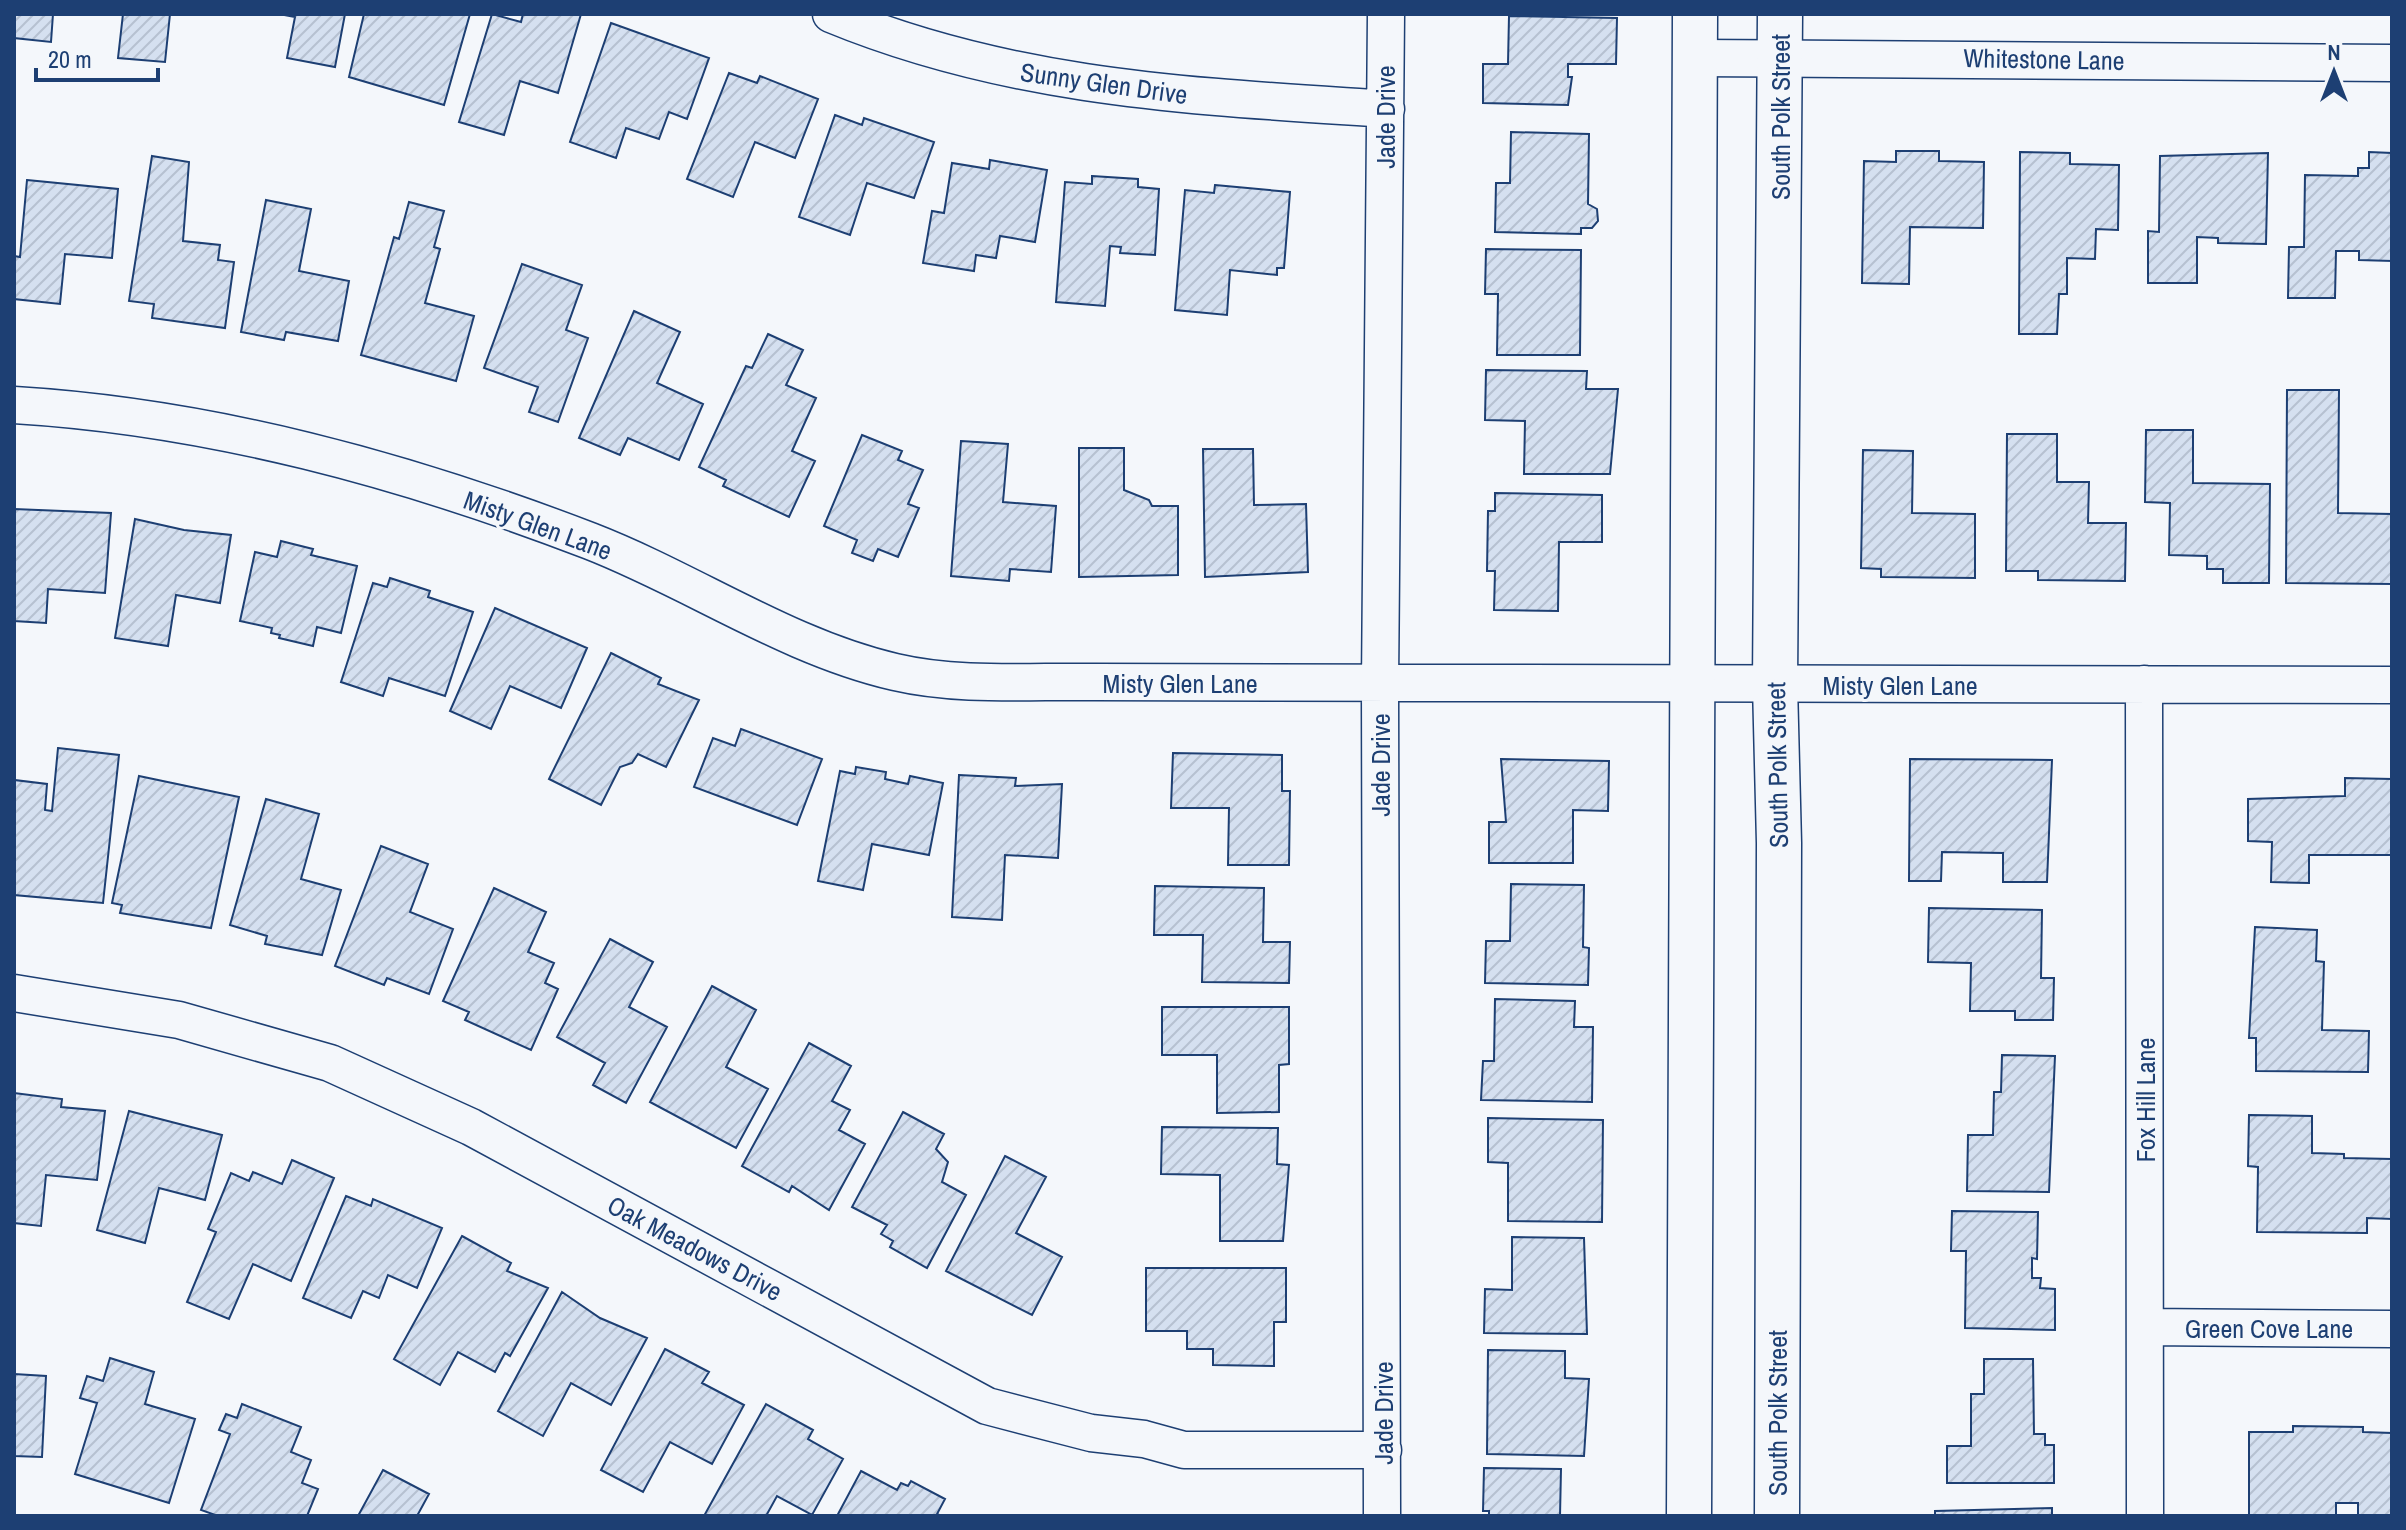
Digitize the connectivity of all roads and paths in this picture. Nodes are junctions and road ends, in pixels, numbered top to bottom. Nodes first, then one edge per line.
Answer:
1 (831, 14) edge
2 (1386, 14) edge
3 (1695, 14) edge
4 (1780, 14) edge
5 (1695, 58) junction
6 (1780, 58) junction
7 (2392, 63) edge
8 (1386, 109) junction
9 (14, 405) edge
10 (1380, 684) junction
11 (1691, 684) junction
12 (2144, 684) junction
13 (1775, 685) junction
14 (2392, 685) edge
15 (14, 993) edge
16 (2146, 1327) junction
17 (2392, 1329) edge
18 (1383, 1450) junction
19 (1382, 1516) edge
20 (1689, 1516) edge
21 (1777, 1516) edge
22 (2145, 1516) edge

1 - 8 street, Sunny Glen Drive
2 - 8 street, Jade Drive
3 - 5 main road
4 - 6 main road, South Polk Street
5 - 6 street, Whitestone Lane
5 - 11 main road
6 - 7 street, Whitestone Lane
6 - 13 main road, South Polk Street
8 - 10 street, Jade Drive
9 - 10 street, Misty Glen Lane
10 - 11 street, Misty Glen Lane
10 - 18 street, Jade Drive
11 - 13 street, Misty Glen Lane
11 - 20 main road
12 - 13 street, Misty Glen Lane
12 - 14 street, Misty Glen Lane
12 - 16 street, Fox Hill Lane
13 - 21 main road, South Polk Street
15 - 18 street, Oak Meadows Drive
16 - 17 street, Green Cove Lane
16 - 22 street, Fox Hill Lane
18 - 19 street, Jade Drive

